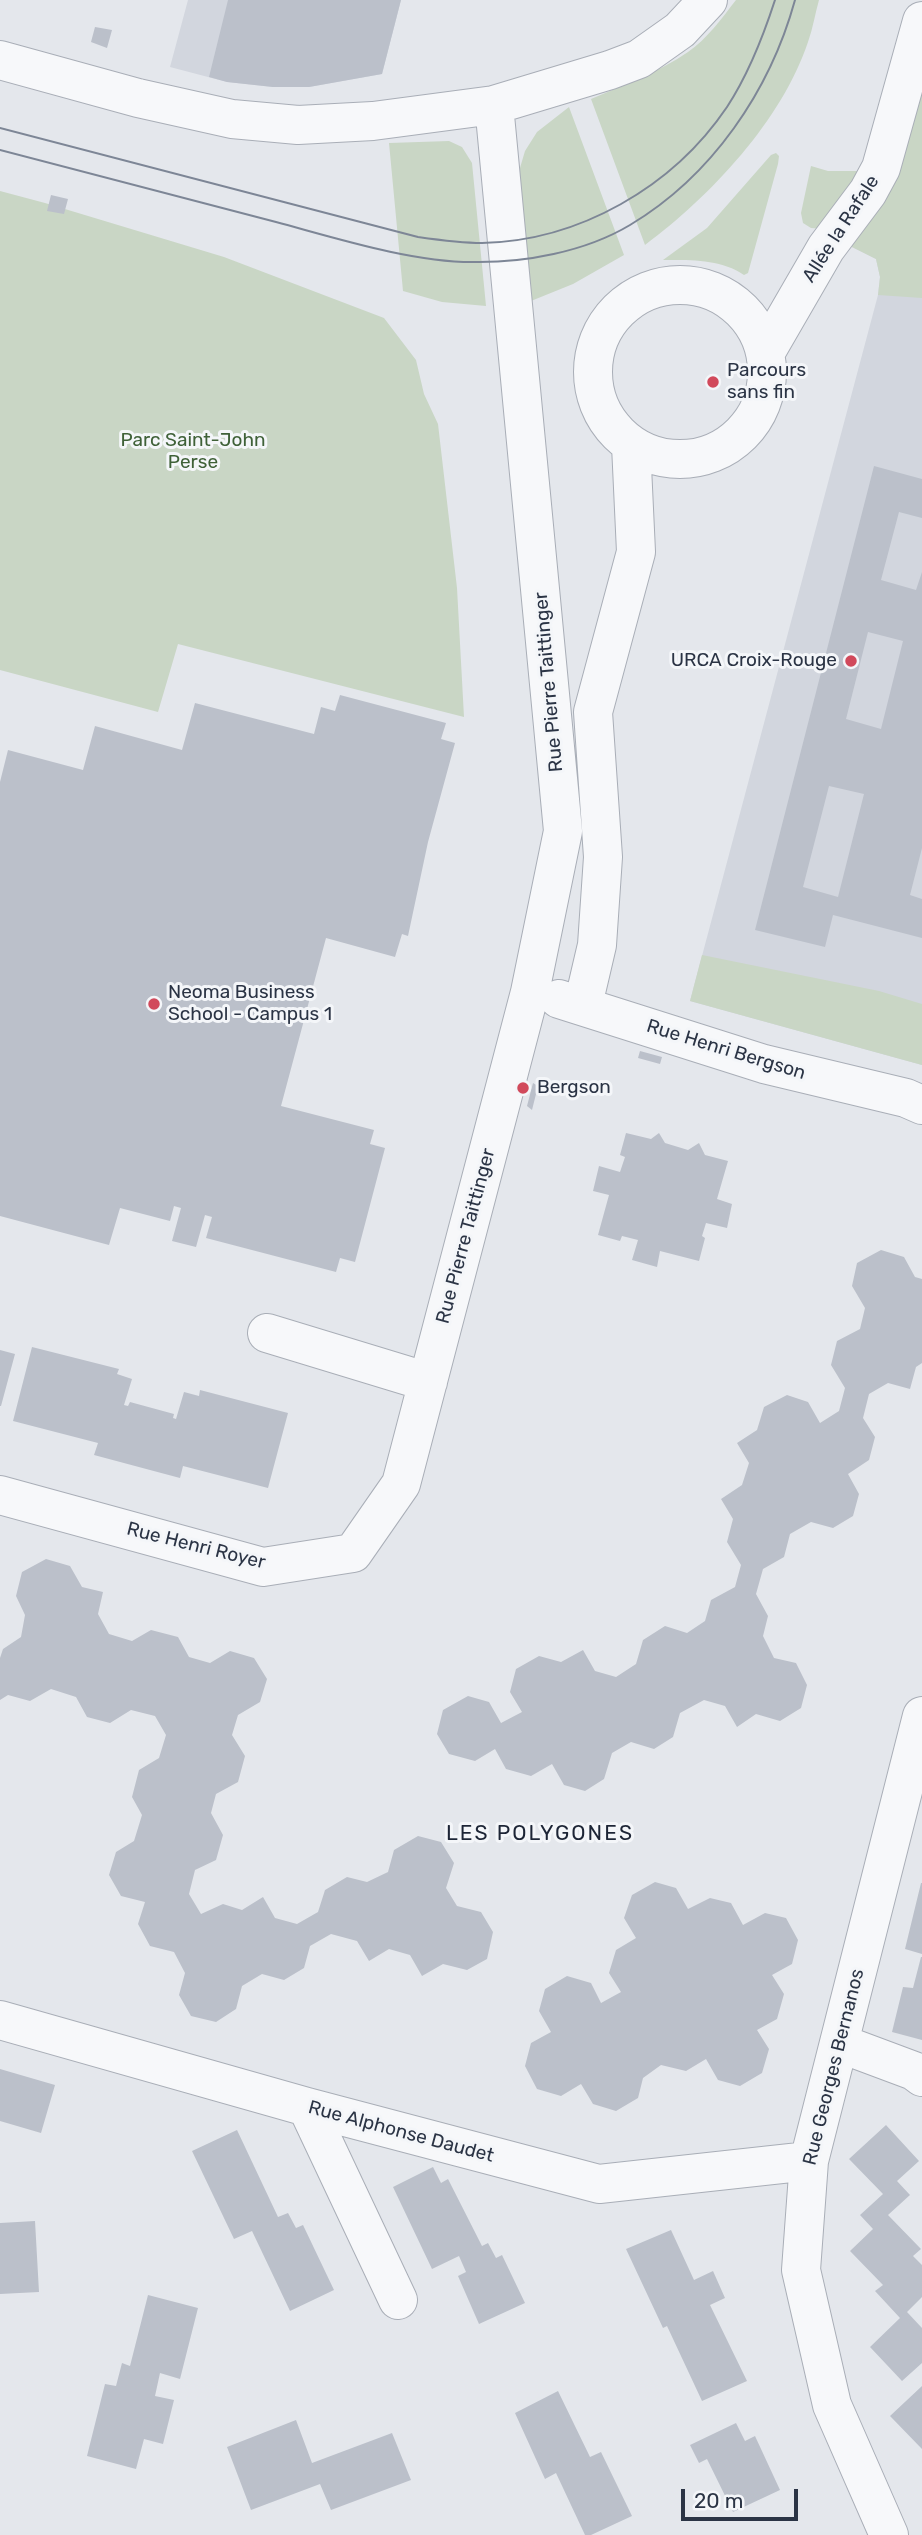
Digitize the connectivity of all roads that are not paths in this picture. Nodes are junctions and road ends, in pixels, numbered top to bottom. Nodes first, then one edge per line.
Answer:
1 (708, 0) edge
2 (922, 21) edge
3 (0, 60) edge
4 (494, 104) junction
5 (767, 350) junction
6 (631, 445) junction
7 (530, 992) junction
8 (583, 1005) junction
9 (922, 1105) edge
10 (267, 1333) dead end
11 (428, 1382) junction
12 (401, 1484) joint
13 (0, 1495) edge
14 (922, 1719) edge
15 (0, 2020) edge
16 (839, 2043) junction
17 (922, 2077) edge
18 (307, 2107) junction
19 (809, 2161) junction
20 (398, 2300) dead end
21 (889, 2535) edge

1 - 4 street
2 - 5 street, Allée la Rafale
3 - 4 street
4 - 7 street, Rue Pierre Taittinger
5 - 6 street
5 - 6 street
6 - 8 street, Rue Pierre Taittinger
7 - 8 street, Rue Henri Bergson
7 - 11 street, Rue Pierre Taittinger
8 - 9 street, Rue Henri Bergson
10 - 11 street
11 - 12 street, Rue Pierre Taittinger
12 - 13 street, Rue Henri Royer
14 - 16 street, Rue Georges Bernanos
15 - 18 street, Rue Alphonse Daudet
16 - 17 street
16 - 19 street, Rue Georges Bernanos
18 - 19 street, Rue Alphonse Daudet
18 - 20 street
19 - 21 street, Rue Georges Bernanos

